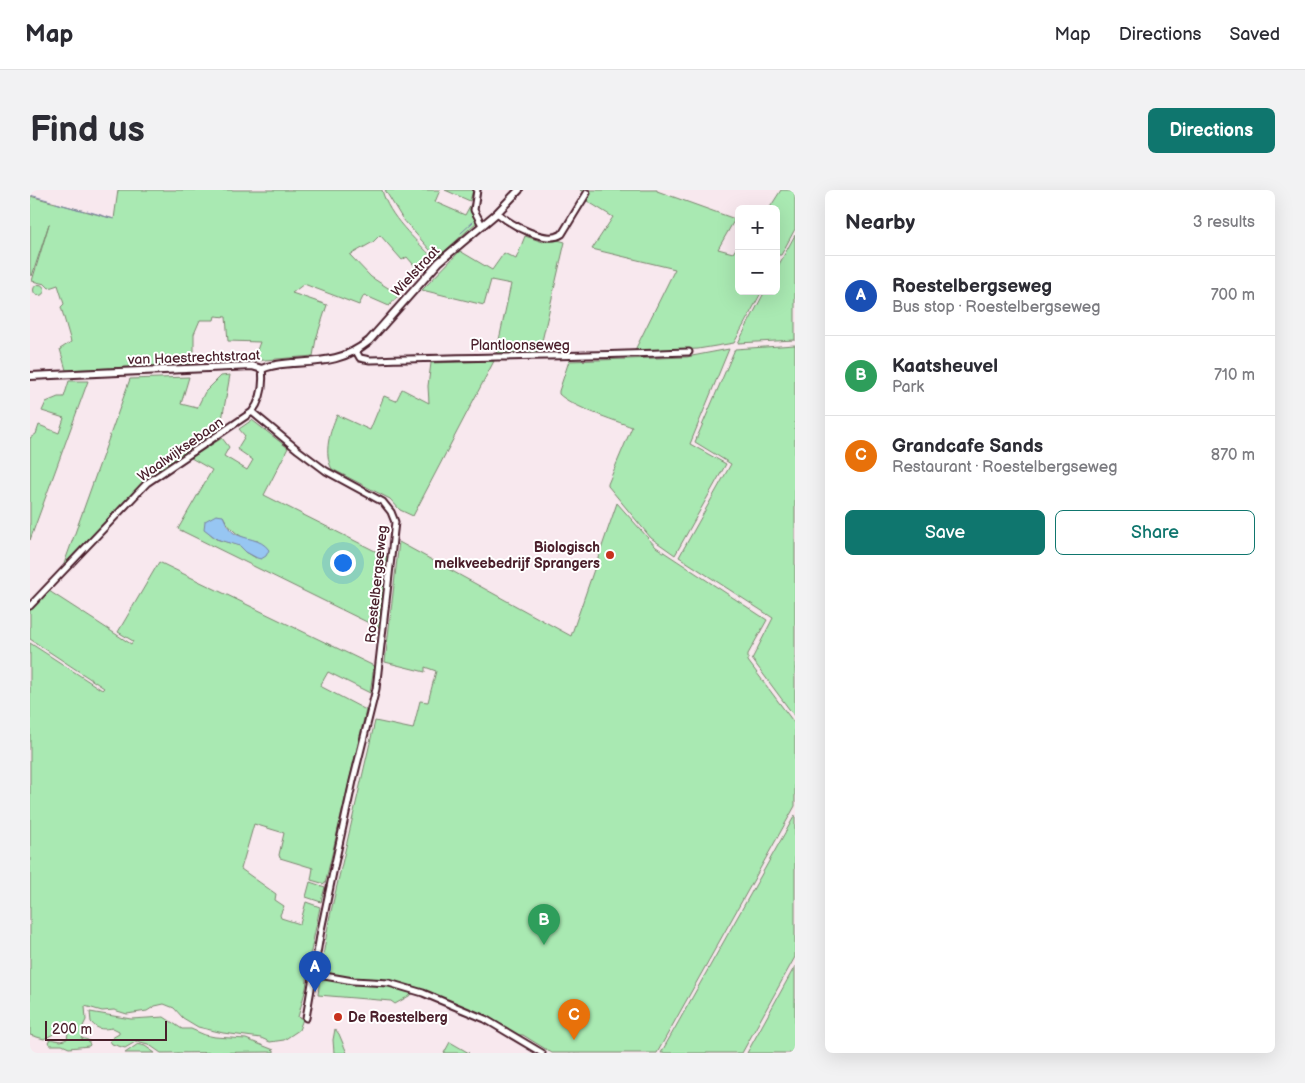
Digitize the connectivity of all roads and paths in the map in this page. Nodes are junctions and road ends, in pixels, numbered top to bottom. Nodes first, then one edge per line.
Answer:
1 (477, 190) edge
2 (519, 190) edge
3 (588, 193) dead end
4 (497, 213) junction
5 (482, 225) junction
6 (356, 351) junction
7 (689, 352) dead end
8 (262, 369) junction
9 (30, 376) edge
10 (252, 412) junction
11 (30, 606) edge
12 (313, 974) junction
13 (306, 1018) dead end
14 (542, 1053) edge

1 - 5 street
2 - 4 street, Wielstraat
3 - 4 street
4 - 5 street, Wielstraat
5 - 6 street, Wielstraat
6 - 7 street, Plantloonseweg
6 - 8 street, van Haestrechtstraat
8 - 9 street, van Haestrechtstraat
8 - 10 street
10 - 11 street, Waalwijksebaan
10 - 12 street, Roestelbergseweg
12 - 13 street, Roestelbergseweg
12 - 14 street

